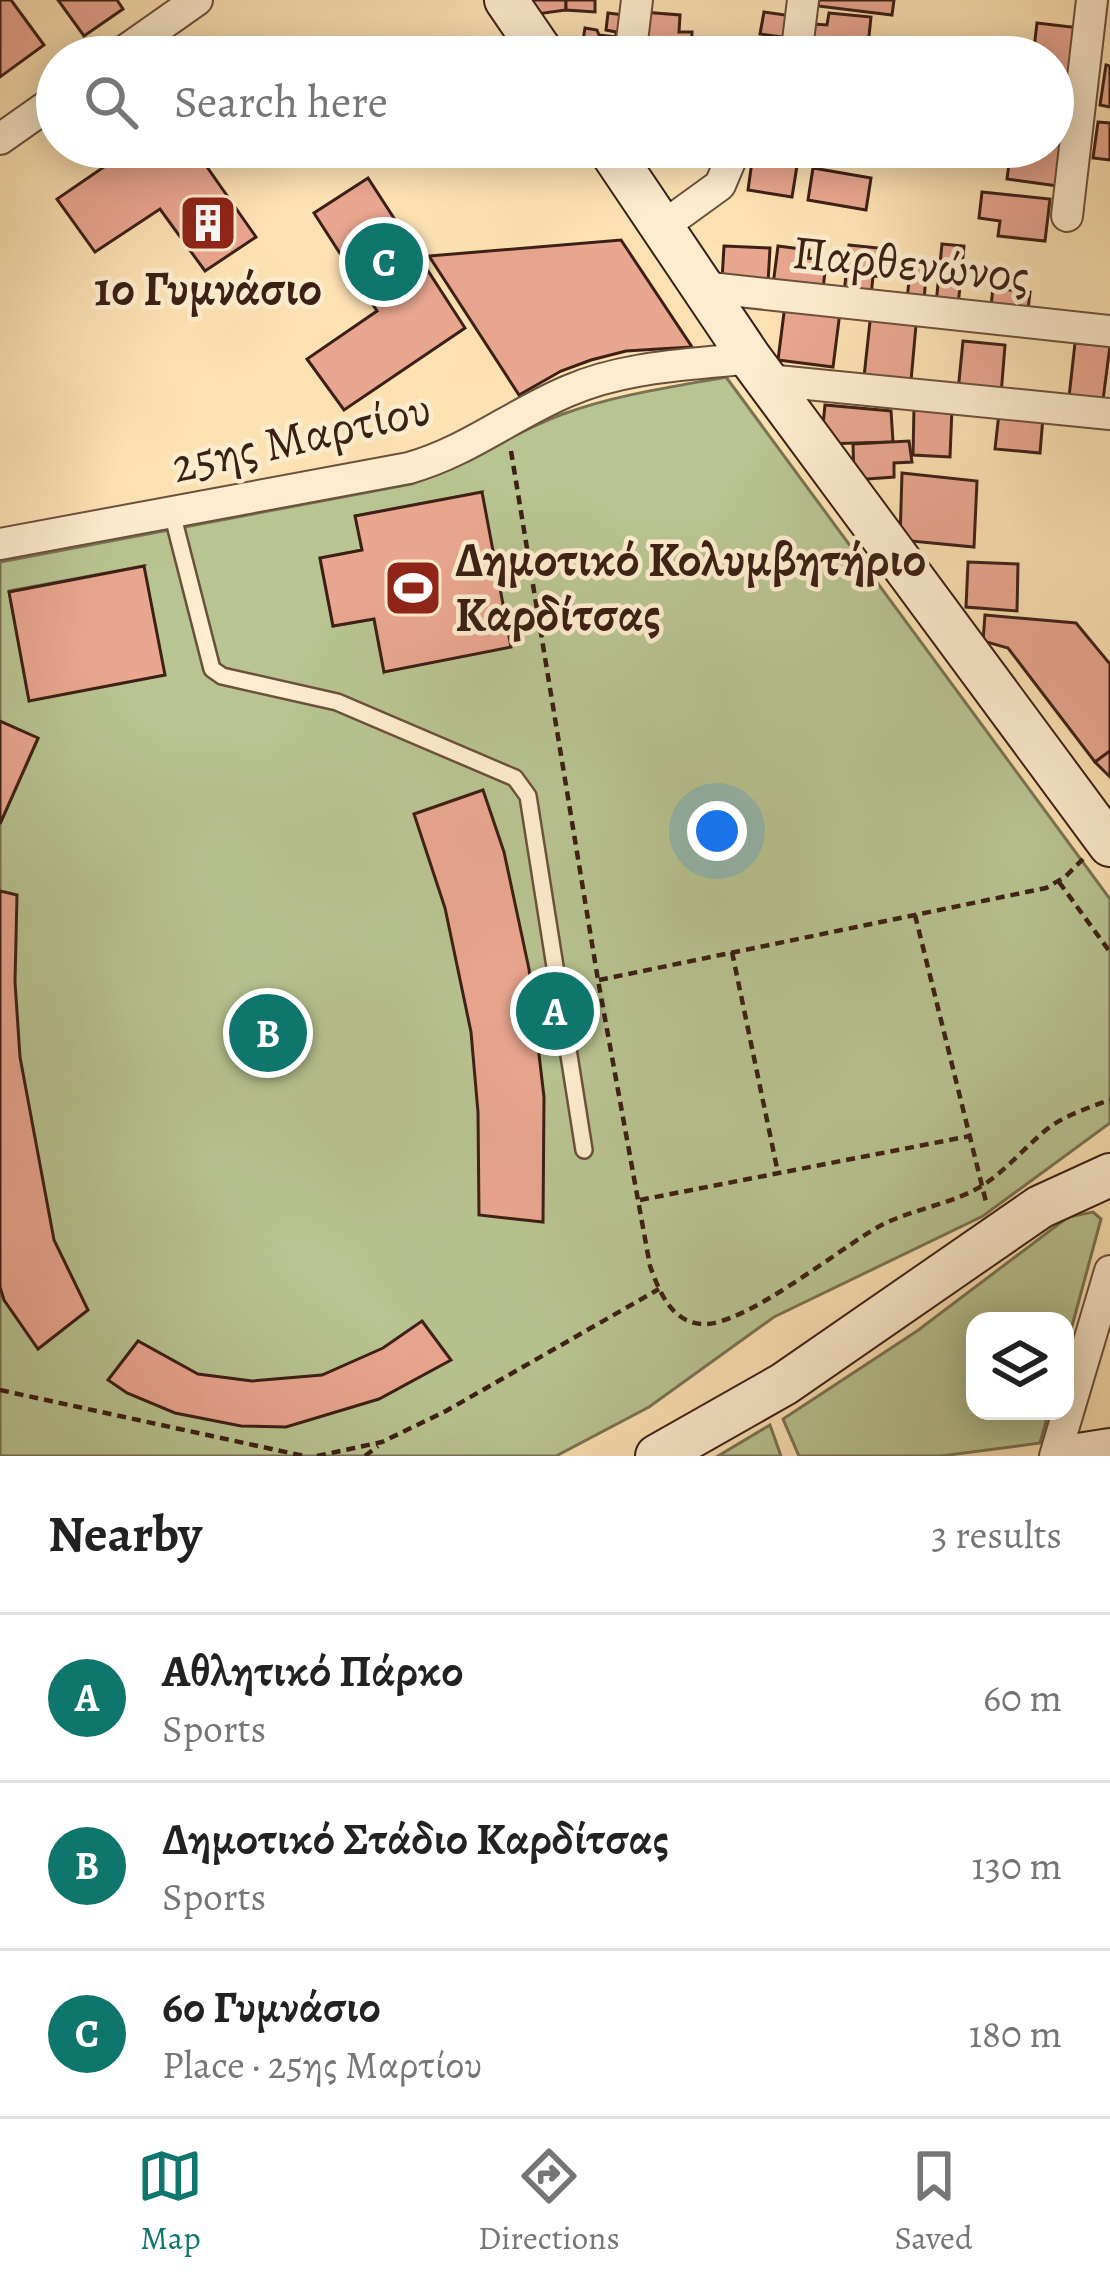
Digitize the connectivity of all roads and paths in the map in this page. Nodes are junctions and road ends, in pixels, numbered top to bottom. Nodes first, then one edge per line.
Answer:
1 (196, 0) edge
2 (506, 0) edge
3 (638, 0) edge
4 (803, 0) edge
5 (1092, 0) edge
6 (145, 36) edge
7 (531, 36) edge
8 (633, 36) edge
9 (799, 36) edge
10 (36, 114) edge
11 (0, 139) edge
12 (1074, 150) edge
13 (622, 168) edge
14 (727, 168) edge
15 (1072, 168) edge
16 (1066, 216) dead end
17 (662, 226) junction
18 (701, 287) junction
19 (1110, 331) edge
20 (759, 369) junction
21 (1110, 414) edge
22 (511, 450) dead end
23 (172, 513) junction
24 (0, 544) edge
25 (1100, 834) edge
26 (1059, 882) junction
27 (915, 915) junction
28 (732, 952) junction
29 (1110, 952) edge
30 (598, 980) junction
31 (1110, 1100) edge
32 (970, 1136) junction
33 (584, 1150) dead end
34 (778, 1173) junction
35 (1110, 1175) edge
36 (982, 1185) junction
37 (638, 1200) junction
38 (990, 1216) dead end
39 (1110, 1271) edge
40 (658, 1289) junction
41 (0, 1390) edge
42 (382, 1442) junction
43 (1110, 1450) edge
44 (304, 1456) edge
45 (317, 1456) edge
46 (365, 1456) edge
47 (657, 1456) edge
48 (1055, 1456) edge
49 (1072, 1456) edge

1 - 6 street
2 - 7 street
3 - 8 street
4 - 9 street
5 - 12 street
10 - 11 street
13 - 17 street
14 - 17 street
15 - 16 street
17 - 18 street
18 - 19 street, Παρθενώνος
18 - 20 street
20 - 21 street, 25ης Μαρτίου
20 - 23 street, 25ης Μαρτίου
20 - 25 street
22 - 30 path
23 - 24 street, 25ης Μαρτίου
23 - 33 lane
25 - 26 path
26 - 27 path
26 - 29 path
27 - 28 path
27 - 32 path
28 - 30 path
28 - 34 path
30 - 37 path
31 - 36 path
32 - 34 path
32 - 36 path
34 - 37 path
35 - 47 street
36 - 38 path
36 - 40 path
37 - 40 path
39 - 48 street
40 - 42 path
41 - 44 path
42 - 45 path
42 - 46 path
43 - 49 street

